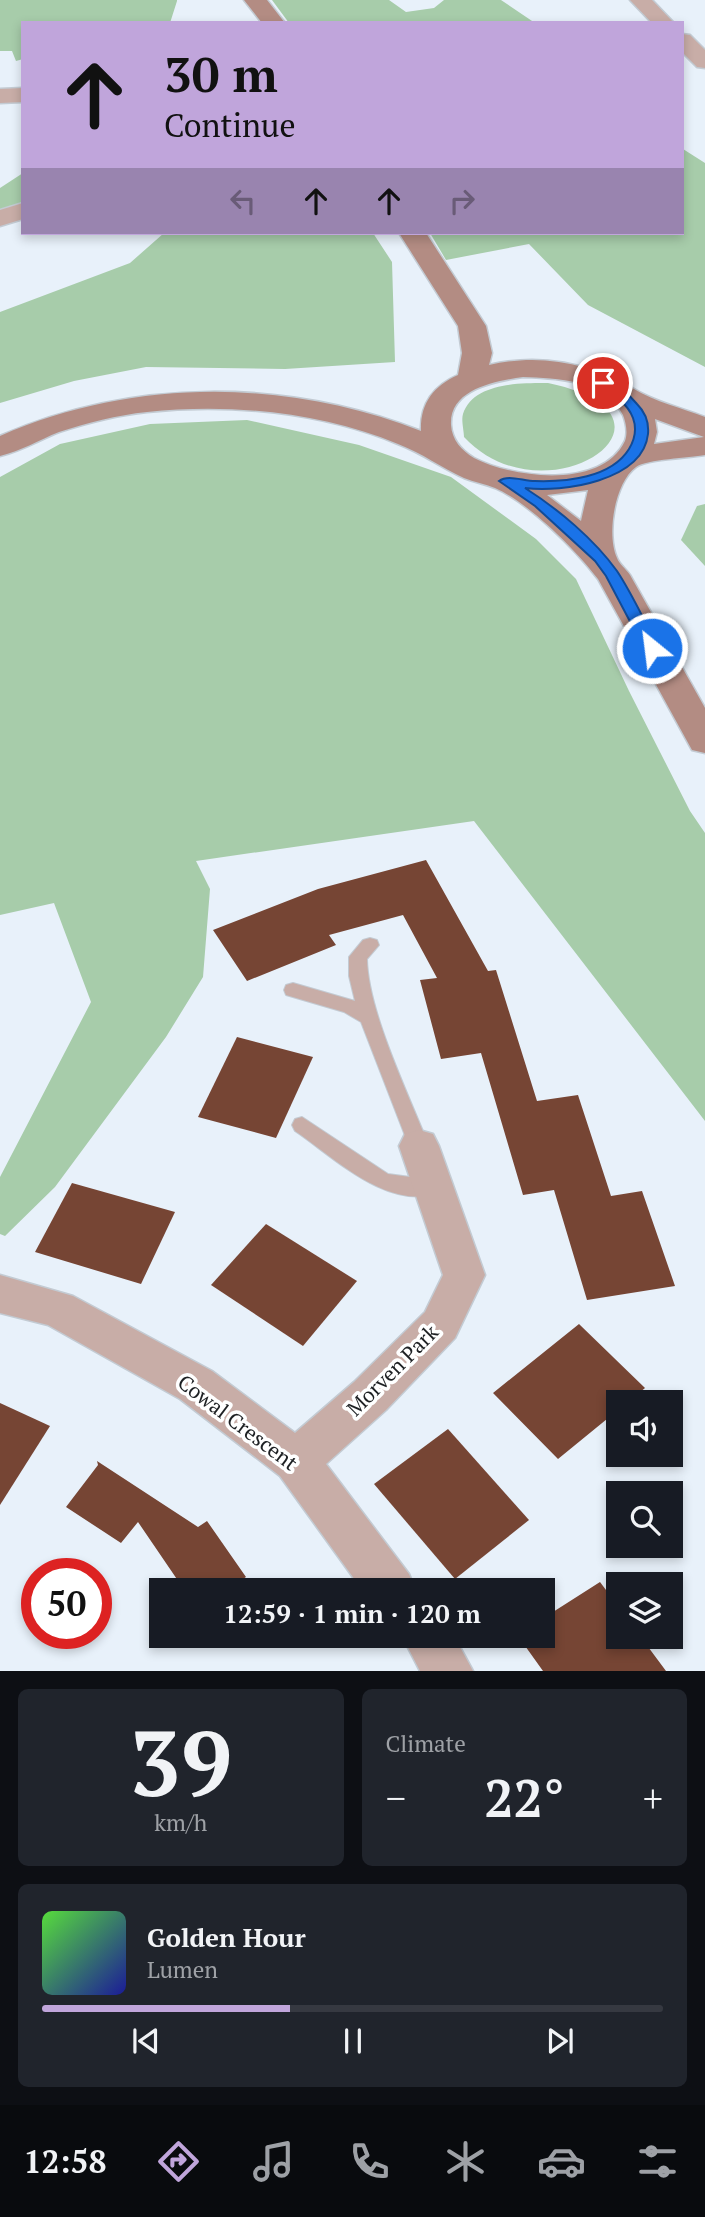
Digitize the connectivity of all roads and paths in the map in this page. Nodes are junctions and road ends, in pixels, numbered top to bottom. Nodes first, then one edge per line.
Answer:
1 (255, 0) edge
2 (640, 0) edge
3 (272, 21) edge
4 (662, 21) edge
5 (684, 42) edge
6 (705, 62) edge
7 (21, 95) edge
8 (0, 96) edge
9 (21, 211) edge
10 (0, 219) edge
11 (413, 235) edge
12 (472, 326) junction
13 (551, 369) junction
14 (472, 379) junction
15 (622, 395) junction
16 (441, 402) junction
17 (335, 416) junction
18 (705, 428) edge
19 (705, 446) edge
20 (0, 447) edge
21 (456, 460) junction
22 (621, 464) junction
23 (505, 481) junction
24 (600, 558) junction
25 (705, 741) edge
26 (370, 945) dead end
27 (293, 990) dead end
28 (369, 1017) junction
29 (302, 1125) dead end
30 (419, 1146) joint
31 (433, 1187) junction
32 (0, 1294) edge
33 (296, 1461) junction
34 (382, 1578) edge
35 (434, 1648) edge
36 (448, 1671) edge

1 - 3 main road
2 - 4 street
5 - 6 street
7 - 8 street
9 - 10 street
11 - 12 main road
12 - 13 main road
12 - 14 main road
13 - 14 main road
13 - 15 main road
14 - 16 main road
15 - 18 main road
15 - 22 main road
16 - 17 main road
16 - 21 main road
17 - 20 main road
17 - 21 main road
19 - 22 main road
21 - 23 main road
22 - 23 main road
22 - 24 main road
23 - 24 main road
24 - 25 main road
26 - 28 lane
27 - 28 lane
28 - 30 lane
29 - 31 lane
30 - 31 street, Morven Park
31 - 33 street, Morven Park
32 - 33 street, Cowal Crescent
33 - 34 street, Cowal Crescent
35 - 36 street

